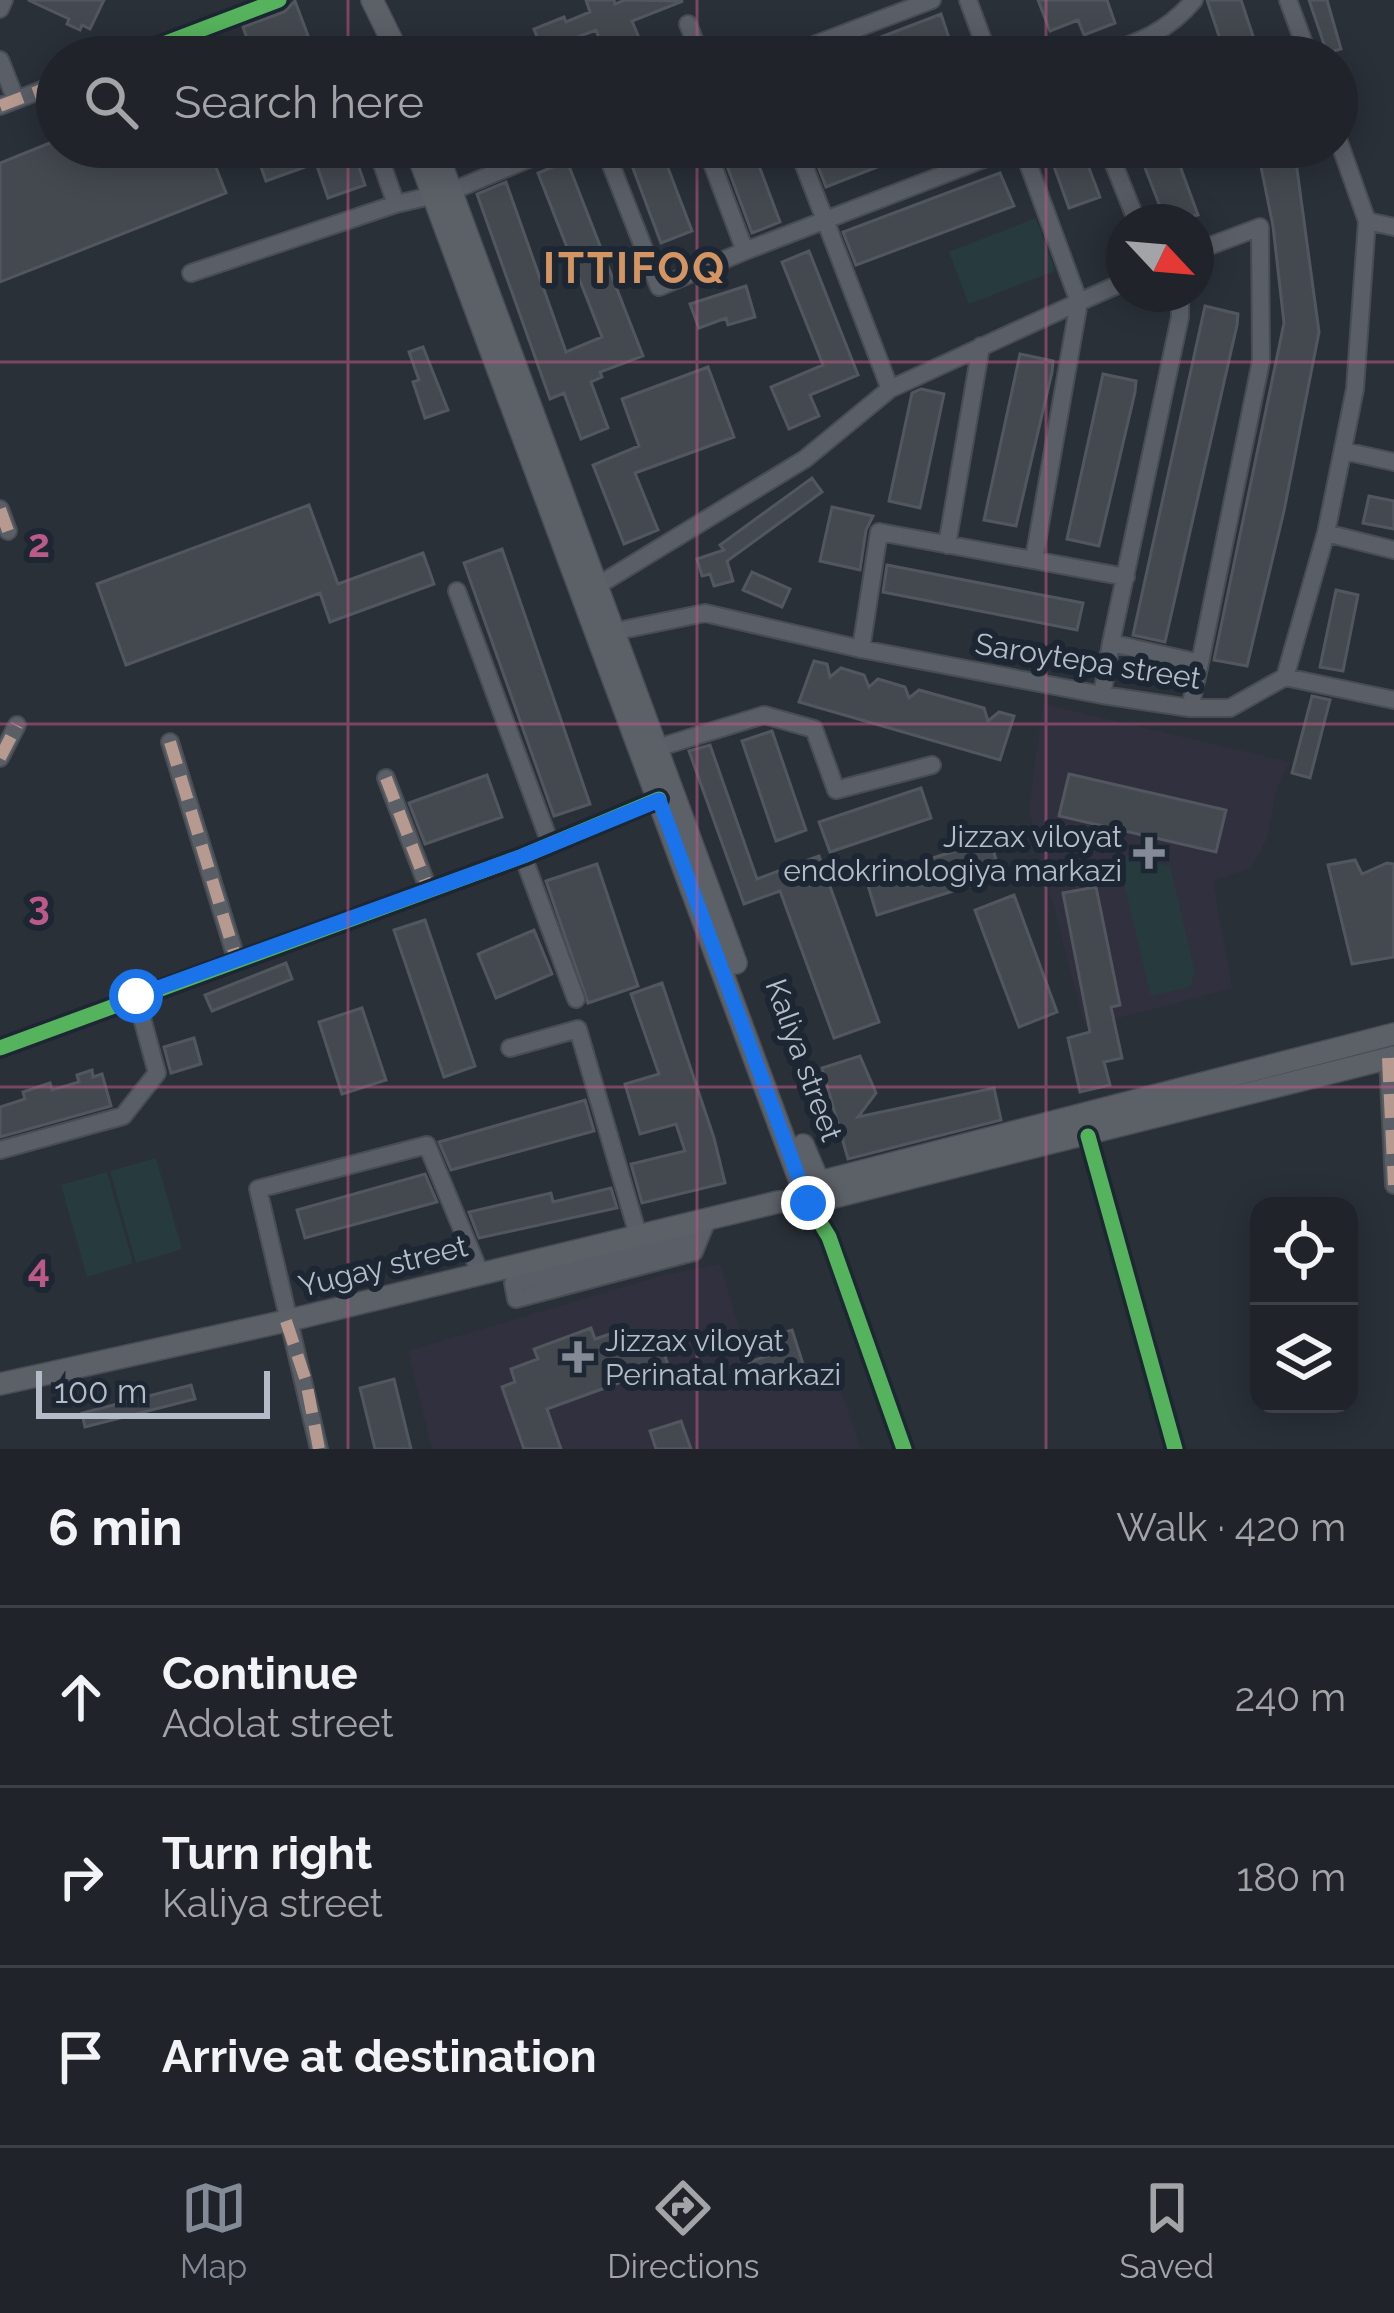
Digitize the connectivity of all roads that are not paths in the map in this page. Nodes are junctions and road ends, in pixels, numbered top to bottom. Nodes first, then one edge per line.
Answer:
1 (4, 0) edge
2 (279, 0) edge
3 (369, 0) edge
4 (932, 0) edge
5 (968, 0) edge
6 (1194, 0) edge
7 (1288, 0) edge
8 (0, 9) edge
9 (688, 24) dead end
10 (184, 36) edge
11 (378, 36) edge
12 (389, 36) edge
13 (693, 36) edge
14 (837, 36) edge
15 (981, 36) edge
16 (1154, 36) edge
17 (1301, 36) edge
18 (0, 59) edge
19 (36, 92) edge
20 (8, 103) edge
21 (383, 168) edge
22 (427, 168) edge
23 (438, 168) edge
24 (504, 168) edge
25 (612, 168) edge
26 (714, 168) edge
27 (805, 168) edge
28 (962, 168) edge
29 (1026, 168) edge
30 (1115, 168) edge
31 (1348, 168) edge
32 (442, 193) junction
33 (1129, 204) edge
34 (396, 205) junction
35 (826, 219) junction
36 (1366, 221) junction
37 (1394, 227) edge
38 (1214, 244) edge
39 (746, 251) junction
40 (190, 273) dead end
41 (1106, 290) edge
42 (1079, 302) junction
43 (1180, 312) edge
44 (981, 346) junction
45 (890, 389) junction
46 (1344, 451) junction
47 (1394, 462) edge
48 (0, 508) edge
49 (8, 531) dead end
50 (1326, 533) junction
51 (947, 545) junction
52 (1394, 550) edge
53 (1034, 559) junction
54 (1126, 577) junction
55 (597, 586) junction
56 (457, 591) dead end
57 (604, 633) junction
58 (1111, 643) junction
59 (861, 649) junction
60 (1200, 664) junction
61 (1285, 676) junction
62 (1102, 695) junction
63 (1394, 700) edge
64 (1190, 708) junction
65 (17, 725) dead end
66 (170, 742) dead end
67 (657, 748) junction
68 (0, 758) edge
69 (932, 765) dead end
70 (386, 778) dead end
71 (659, 800) junction
72 (550, 843) junction
73 (523, 856) junction
74 (428, 888) junction
75 (236, 958) junction
76 (136, 996) junction
77 (576, 999) dead end
78 (1394, 1034) edge
79 (0, 1048) edge
80 (510, 1048) dead end
81 (1391, 1058) edge
82 (1088, 1136) junction
83 (0, 1150) edge
84 (1394, 1185) edge
85 (814, 1193) junction
86 (704, 1226) junction
87 (638, 1235) junction
88 (480, 1273) junction
89 (286, 1321) junction
90 (0, 1384) edge
91 (319, 1449) edge
92 (904, 1449) edge
93 (1175, 1449) edge

1 - 8 street
2 - 10 street
3 - 11 main road
3 - 12 main road
4 - 14 street
5 - 15 street
6 - 16 street
7 - 17 street
9 - 13 street
18 - 20 street
19 - 20 street
21 - 34 street
22 - 32 main road, Kaliya street
23 - 32 main road, Kaliya street
24 - 32 street
25 - 39 street
26 - 39 street
27 - 35 street
28 - 35 street
29 - 42 street
30 - 33 street
31 - 36 street
32 - 34 street
32 - 55 main road, Kaliya street
32 - 57 main road, Kaliya street
34 - 40 street
35 - 39 street
35 - 45 street
36 - 37 street
36 - 46 street
38 - 60 street
41 - 42 street
42 - 44 street
42 - 53 street
43 - 54 street
44 - 45 street
44 - 51 street
45 - 55 street
46 - 47 street
46 - 50 street
48 - 49 street
50 - 52 street
50 - 61 street
51 - 53 street
51 - 59 street
53 - 54 street
54 - 58 street
55 - 57 main road, Kaliya street
56 - 72 street
57 - 59 street, Saroytepa street
57 - 67 main road, Kaliya street
57 - 71 main road, Kaliya street
58 - 60 street
58 - 62 street
59 - 62 street, Saroytepa street
60 - 64 street
61 - 63 street
61 - 64 street, Saroytepa street
62 - 64 street, Saroytepa street
65 - 68 street
66 - 75 street
67 - 69 street
67 - 85 main road, Kaliya street
70 - 74 street
71 - 72 street
71 - 85 main road, Kaliya street
72 - 73 street
73 - 74 street
73 - 77 street
74 - 75 street
75 - 76 street
76 - 79 street
76 - 83 street
78 - 85 main road, Yugay street
80 - 87 street
81 - 82 main road, Yugay street
81 - 84 street
82 - 85 main road, Yugay street
82 - 93 street
85 - 86 main road, Yugay street
85 - 92 street, Kaliya street
86 - 86 street
86 - 87 main road, Yugay street
87 - 88 main road, Yugay street
88 - 89 main road, Yugay street
88 - 89 street
89 - 90 main road, Yugay street
89 - 91 street

